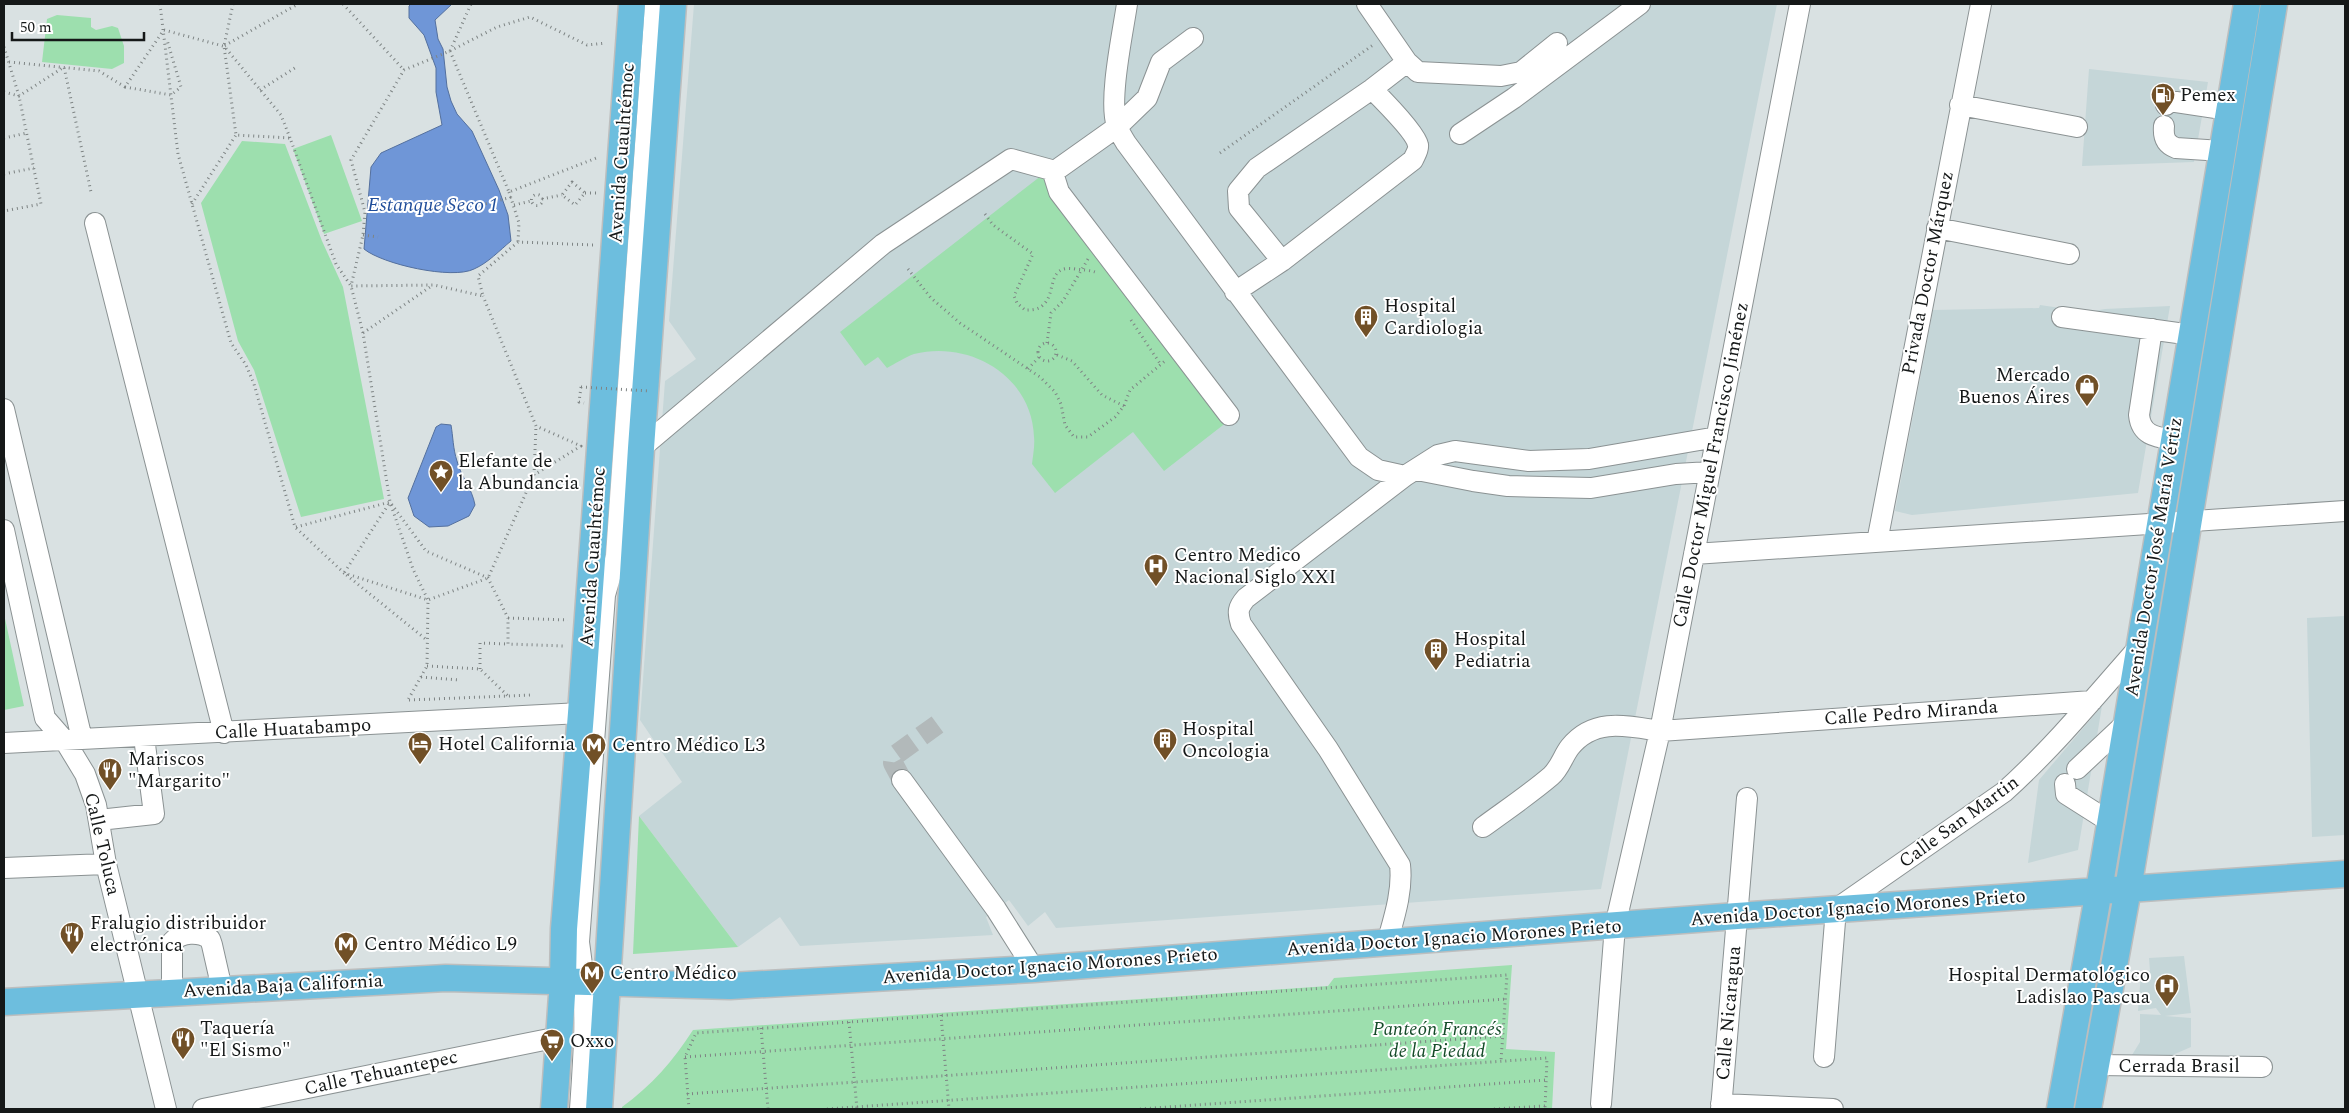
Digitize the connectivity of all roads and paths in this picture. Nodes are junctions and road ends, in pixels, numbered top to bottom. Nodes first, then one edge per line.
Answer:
1 (160, 4) edge
2 (233, 4) edge
3 (298, 4) edge
4 (343, 4) edge
5 (471, 4) edge
6 (632, 4) edge
7 (655, 4) edge
8 (673, 4) edge
9 (1127, 4) edge
10 (1367, 4) edge
11 (1640, 4) edge
12 (1800, 4) edge
13 (1981, 4) edge
14 (2247, 4) edge
15 (2274, 4) edge
16 (164, 30) junction
17 (1388, 35) junction
18 (1193, 38) dead end
19 (606, 43) dead end
20 (1557, 43) dead end
21 (224, 46) junction
22 (4, 47) edge
23 (450, 51) junction
24 (9, 62) junction
25 (1407, 62) junction
26 (298, 66) dead end
27 (64, 67) junction
28 (404, 70) junction
29 (1526, 78) junction
30 (125, 87) junction
31 (1372, 89) junction
32 (260, 90) junction
33 (4, 92) edge
34 (171, 95) junction
35 (19, 96) junction
36 (1960, 105) junction
37 (2166, 106) dead end
38 (2228, 110) junction
39 (2164, 126) dead end
40 (1117, 127) junction
41 (2077, 127) dead end
42 (27, 133) junction
43 (236, 134) junction
44 (1460, 134) dead end
45 (4, 138) edge
46 (290, 138) junction
47 (2222, 151) junction
48 (1220, 153) dead end
49 (599, 157) dead end
50 (34, 168) junction
51 (1055, 171) junction
52 (4, 174) edge
53 (91, 192) dead end
54 (509, 192) junction
55 (585, 193) junction
56 (596, 193) dead end
57 (562, 195) junction
58 (512, 197) junction
59 (542, 200) junction
60 (532, 201) junction
61 (192, 204) junction
62 (481, 205) dead end
63 (514, 205) junction
64 (4, 211) edge
65 (985, 214) dead end
66 (95, 223) dead end
67 (1937, 228) junction
68 (363, 235) junction
69 (378, 237) dead end
70 (518, 242) junction
71 (593, 245) dead end
72 (1100, 245) junction
73 (2069, 254) dead end
74 (1282, 260) junction
75 (908, 269) dead end
76 (1081, 270) junction
77 (1102, 276) dead end
78 (434, 285) junction
79 (351, 286) junction
80 (1235, 292) junction
81 (483, 296) junction
82 (1128, 316) dead end
83 (2062, 317) dead end
84 (2152, 329) junction
85 (363, 333) junction
86 (2192, 335) junction
87 (1047, 343) junction
88 (1178, 348) junction
89 (1057, 355) junction
90 (1039, 357) junction
91 (1161, 365) junction
92 (1028, 369) junction
93 (580, 387) dead end
94 (649, 391) dead end
95 (1124, 406) junction
96 (4, 408) edge
97 (1228, 415) dead end
98 (536, 426) junction
99 (1716, 437) junction
100 (2173, 440) junction
101 (641, 448) junction
102 (1710, 472) junction
103 (1411, 473) junction
104 (534, 475) junction
105 (390, 502) junction
106 (2345, 510) edge
107 (2188, 523) junction
108 (2158, 524) junction
109 (296, 527) junction
110 (4, 530) edge
111 (1876, 542) junction
112 (1694, 554) junction
113 (344, 573) junction
114 (488, 578) junction
115 (428, 600) junction
116 (508, 618) junction
117 (570, 620) dead end
118 (428, 641) junction
119 (508, 644) junction
120 (569, 646) dead end
121 (2138, 648) junction
122 (427, 666) junction
123 (480, 668) junction
124 (421, 677) junction
125 (459, 680) dead end
126 (408, 700) dead end
127 (2092, 701) junction
128 (581, 714) junction
129 (509, 717) junction
130 (2126, 724) junction
131 (1660, 731) junction
132 (224, 733) junction
133 (144, 737) junction
134 (73, 740) junction
135 (4, 743) edge
136 (902, 780) tunnel mouth
137 (1747, 798) dead end
138 (99, 820) junction
139 (2110, 822) junction
140 (1483, 827) dead end
141 (106, 864) junction
142 (4, 868) edge
143 (2345, 874) edge
144 (2128, 888) junction
145 (2099, 890) junction
146 (1836, 909) junction
147 (1737, 916) junction
148 (1615, 926) junction
149 (1387, 943) junction
150 (1034, 969) junction
151 (585, 982) junction
152 (222, 989) junction
153 (172, 991) junction
154 (136, 993) junction
155 (1506, 999) junction
156 (4, 1002) edge
157 (941, 1016) junction
158 (849, 1022) junction
159 (761, 1028) junction
160 (1503, 1036) junction
161 (559, 1037) junction
162 (943, 1039) junction
163 (851, 1045) junction
164 (763, 1052) junction
165 (1824, 1057) dead end
166 (684, 1058) junction
167 (1501, 1061) junction
168 (2096, 1065) junction
169 (2262, 1066) dead end
170 (946, 1075) junction
171 (1546, 1080) junction
172 (854, 1082) junction
173 (766, 1088) junction
174 (687, 1094) junction
175 (948, 1101) junction
176 (1601, 1104) dead end
177 (1545, 1107) edge
178 (1721, 1107) edge
179 (857, 1108) edge
180 (166, 1109) edge
181 (203, 1109) edge
182 (554, 1109) edge
183 (580, 1109) edge
184 (599, 1109) edge
185 (689, 1109) edge
186 (768, 1109) edge
187 (827, 1109) edge
188 (949, 1109) edge
189 (1140, 1109) edge
190 (1494, 1109) edge
191 (1834, 1109) edge
192 (2060, 1109) edge
193 (2088, 1109) edge

1 - 16 path
2 - 21 path
3 - 21 path
4 - 28 path
5 - 23 path
6 - 128 main road, Avenida Cuauhtémoc
7 - 151 street
8 - 101 main road, Avenida Cuauhtémoc
9 - 40 street
10 - 17 street
11 - 29 street
12 - 99 street, Calle Doctor Miguel Francisco Jiménez
13 - 36 street, Privada Doctor Márquez
14 - 38 main road, Avenida Doctor José María Vértiz
15 - 107 main road, Avenida Doctor José María Vértiz
16 - 21 path
16 - 30 path
16 - 34 path
16 - 34 path
17 - 25 street
17 - 48 path
18 - 40 street
19 - 23 path
20 - 29 street
21 - 32 path
21 - 43 path
22 - 24 path
23 - 28 path
23 - 54 path
24 - 27 path
24 - 35 path
25 - 29 street
25 - 31 street
26 - 32 path
27 - 30 path
27 - 35 path
27 - 53 path
28 - 68 path
29 - 44 street
30 - 34 path
31 - 74 street
31 - 74 street
32 - 46 path
33 - 35 path
34 - 61 path
35 - 42 path
36 - 41 street
36 - 67 street, Privada Doctor Márquez
37 - 38 street
38 - 47 main road, Avenida Doctor José María Vértiz
39 - 47 street
40 - 51 street
40 - 80 street
42 - 45 path
42 - 50 path
43 - 46 path
43 - 61 path
46 - 79 path
47 - 86 main road, Avenida Doctor José María Vértiz
49 - 54 path
50 - 52 path
50 - 64 path
51 - 72 street
51 - 101 street
54 - 58 path
55 - 56 path
55 - 57 path
55 - 57 path
57 - 59 path
58 - 62 path
58 - 63 path
59 - 60 path
59 - 60 path
60 - 63 path
61 - 109 path
63 - 70 path
65 - 76 path
66 - 132 street
67 - 73 street
67 - 111 street, Privada Doctor Márquez
68 - 69 path
68 - 79 path
70 - 71 path
70 - 81 path
72 - 76 path
72 - 88 street
74 - 80 street
75 - 92 path
76 - 77 path
76 - 87 path
78 - 79 path
78 - 81 path
78 - 85 path
79 - 85 path
80 - 103 street
81 - 98 path
82 - 91 path
83 - 84 street
84 - 86 street
84 - 100 street
85 - 105 path
86 - 100 main road, Avenida Doctor José María Vértiz
87 - 89 path
87 - 90 path
88 - 91 path
88 - 97 street
89 - 90 path
89 - 95 path
90 - 92 path
91 - 95 path
92 - 95 path
93 - 94 path, bridge
96 - 134 street, Calle Toluca
98 - 104 path
98 - 104 path
99 - 102 street, Calle Doctor Miguel Francisco Jiménez
99 - 103 street
100 - 108 main road, Avenida Doctor José María Vértiz
101 - 151 main road, Avenida Cuauhtémoc
102 - 103 street
102 - 112 street, Calle Doctor Miguel Francisco Jiménez
103 - 149 street
104 - 114 path
105 - 109 path
105 - 113 path
105 - 114 path
105 - 115 path
106 - 107 street
107 - 108 street
107 - 144 main road, Avenida Doctor José María Vértiz
108 - 111 street
108 - 121 main road, Avenida Doctor José María Vértiz
109 - 113 path
110 - 134 street, Calle Toluca
111 - 112 street
112 - 131 street, Calle Doctor Miguel Francisco Jiménez
113 - 115 path
113 - 118 path
114 - 115 path
114 - 116 path
115 - 118 path
116 - 117 path
116 - 119 path
118 - 122 path
119 - 120 path
119 - 123 path
121 - 127 street
121 - 130 main road, Avenida Doctor José María Vértiz
122 - 123 path
122 - 124 path
123 - 129 path
124 - 125 path
124 - 126 path
127 - 131 street, Calle Pedro Miranda
127 - 146 street, Calle San Martin
128 - 129 street, Calle Huatabampo
128 - 151 main road, Avenida Cuauhtémoc
129 - 132 street, Calle Huatabampo
130 - 139 main road, Avenida Doctor José María Vértiz
130 - 139 street
131 - 140 street, Calle Pedro Miranda
131 - 148 street, Calle Doctor Miguel Francisco Jiménez
132 - 133 street, Calle Huatabampo
133 - 134 street, Calle Huatabampo
133 - 138 street
134 - 135 street, Calle Huatabampo
134 - 138 street, Calle Toluca
136 - 150 street
137 - 147 street, Calle Nicaragua
138 - 141 street, Calle Toluca
139 - 145 main road, Avenida Doctor José María Vértiz
141 - 142 street
141 - 154 street, Calle Toluca
143 - 144 main road, Avenida Doctor Ignacio Morones Prieto
144 - 145 main road, Avenida Doctor Ignacio Morones Prieto
144 - 168 main road, Avenida Doctor José María Vértiz
145 - 146 main road, Avenida Doctor Ignacio Morones Prieto
145 - 192 main road, Avenida Doctor José María Vértiz
146 - 147 main road, Avenida Doctor Ignacio Morones Prieto
146 - 165 street
147 - 148 main road, Avenida Doctor Ignacio Morones Prieto
147 - 178 street, Calle Nicaragua
148 - 149 main road, Avenida Doctor Ignacio Morones Prieto
148 - 176 street, Calle Doctor Miguel Francisco Jiménez
149 - 150 main road, Avenida Doctor Ignacio Morones Prieto
150 - 151 main road, Avenida Doctor Ignacio Morones Prieto
151 - 152 main road, Avenida Baja California
151 - 161 main road, Avenida Cuauhtémoc
151 - 183 street
151 - 184 main road, Avenida Cuauhtémoc
152 - 153 main road, Avenida Baja California
152 - 153 street
153 - 154 main road, Avenida Baja California
154 - 156 main road, Avenida Baja California
154 - 180 street, Calle Toluca
155 - 157 path
155 - 160 path
155 - 162 path
157 - 158 path
157 - 162 path
158 - 159 path
158 - 163 path
159 - 164 path
159 - 166 path
160 - 167 path
160 - 170 path
161 - 181 street, Calle Tehuantepec
161 - 182 main road, Avenida Cuauhtémoc
162 - 163 path
162 - 170 path
163 - 164 path
163 - 172 path
164 - 166 path
164 - 173 path
166 - 174 path
167 - 171 path
167 - 175 path
168 - 169 street, Cerrada Brasil
168 - 193 main road, Avenida Doctor José María Vértiz
170 - 172 path
170 - 175 path
171 - 177 path
171 - 189 path
172 - 173 path
172 - 179 path
173 - 174 path
173 - 186 path
174 - 185 path
175 - 179 path
175 - 188 path
177 - 190 path
178 - 191 street
179 - 187 path

